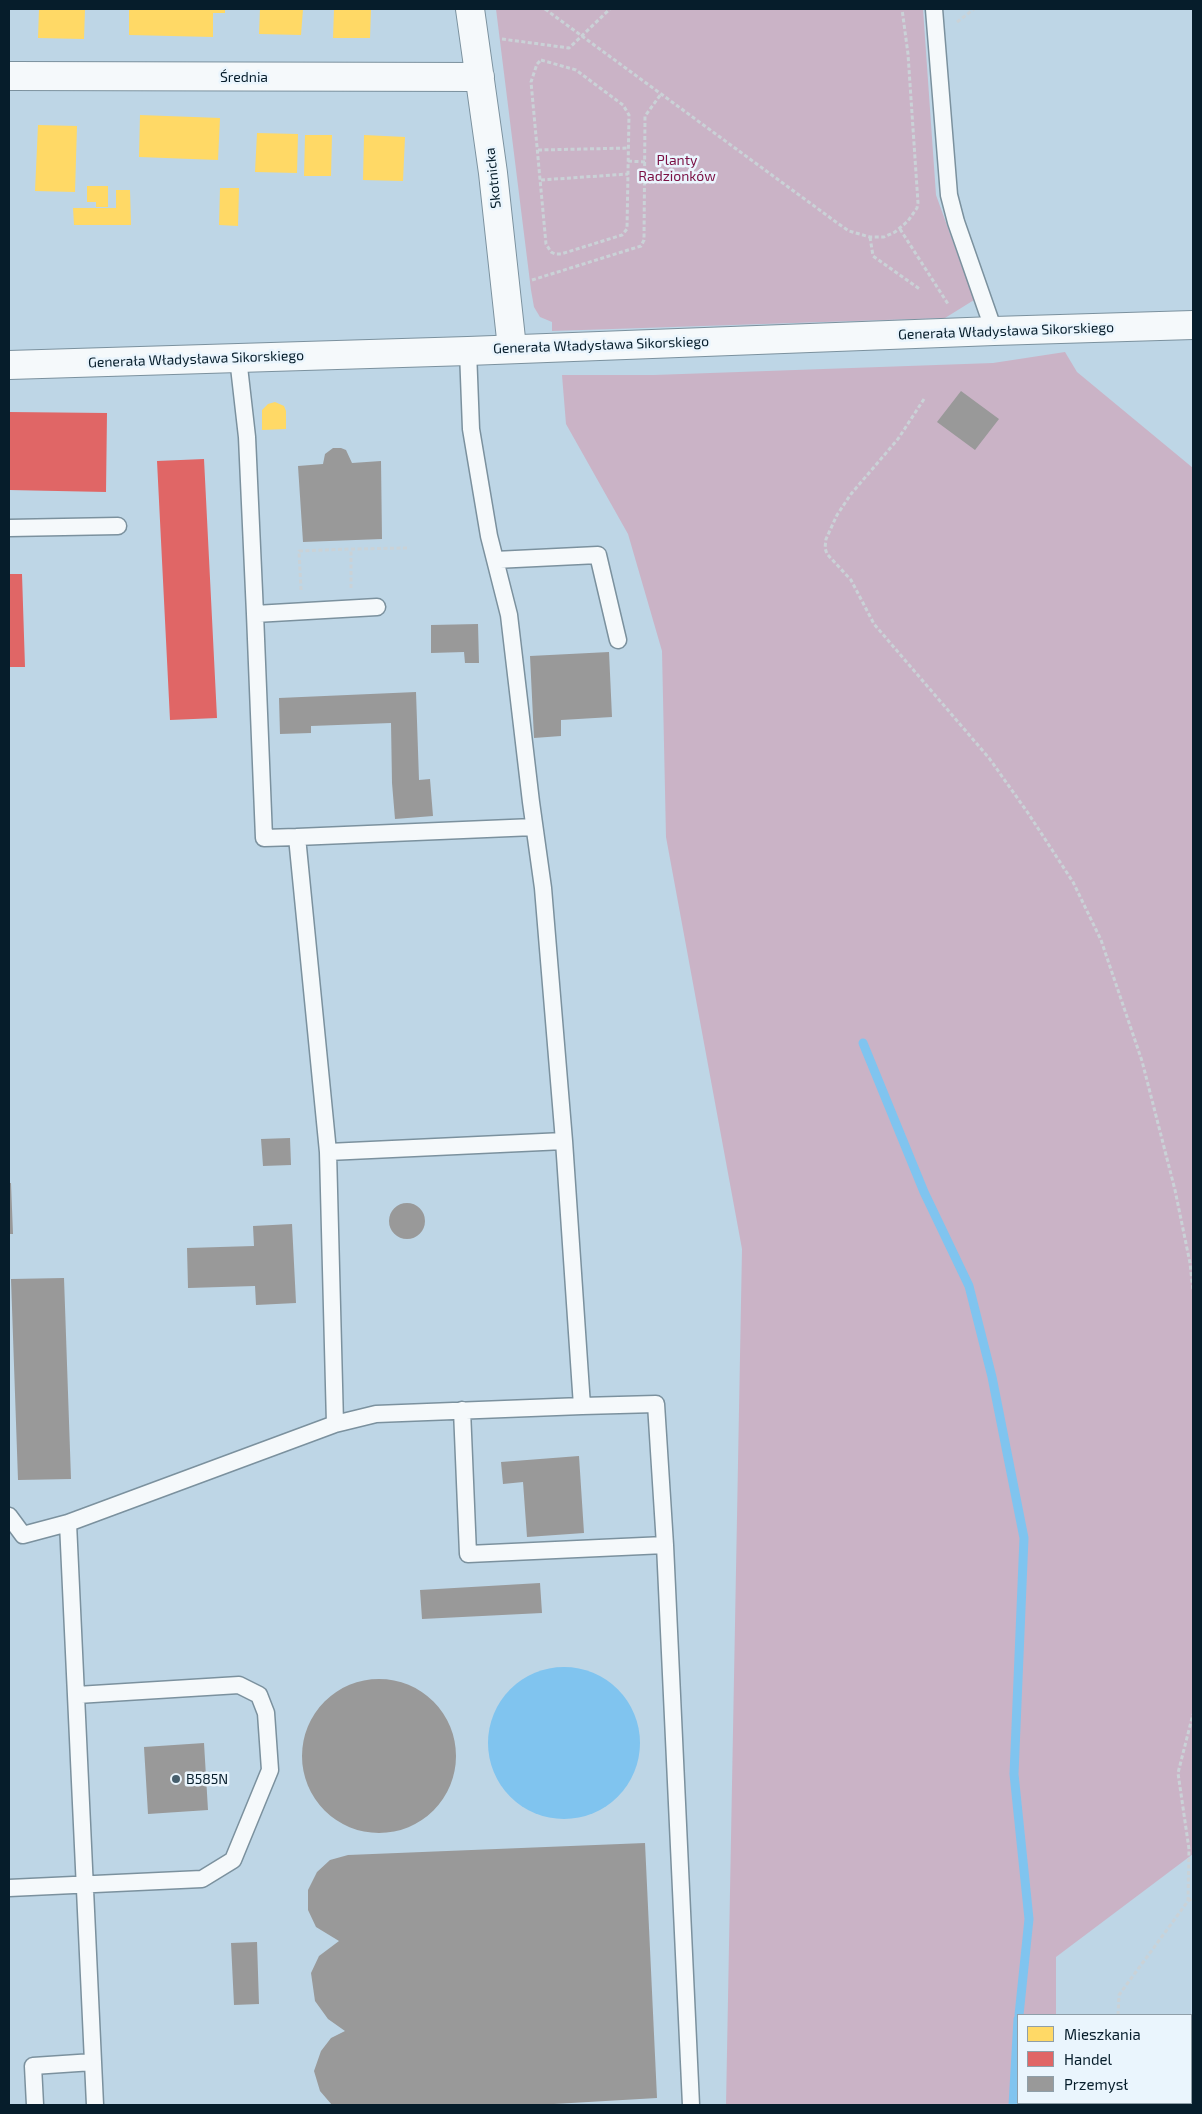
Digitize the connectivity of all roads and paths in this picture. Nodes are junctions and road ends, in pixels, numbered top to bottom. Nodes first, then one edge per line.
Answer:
1 (470, 9) edge
2 (545, 9) edge
3 (610, 9) edge
4 (902, 9) edge
5 (934, 9) edge
6 (494, 37) dead end
7 (582, 37) junction
8 (9, 76) edge
9 (480, 77) junction
10 (660, 94) junction
11 (629, 148) junction
12 (538, 150) junction
13 (628, 161) junction
14 (645, 162) junction
15 (628, 174) junction
16 (541, 180) junction
17 (900, 229) junction
18 (870, 238) junction
19 (525, 282) dead end
20 (921, 290) dead end
21 (950, 307) dead end
22 (1193, 326) edge
23 (994, 331) junction
24 (512, 348) junction
25 (468, 351) junction
26 (238, 358) junction
27 (9, 365) edge
28 (924, 399) dead end
29 (118, 526) dead end
30 (9, 528) edge
31 (407, 548) dead end
32 (351, 549) junction
33 (495, 560) junction
34 (377, 607) dead end
35 (351, 608) junction
36 (301, 611) junction
37 (256, 614) junction
38 (618, 640) dead end
39 (534, 827) junction
40 (297, 837) junction
41 (564, 1141) junction
42 (328, 1152) junction
43 (1193, 1292) edge
44 (582, 1406) junction
45 (462, 1410) junction
46 (335, 1424) junction
47 (9, 1516) edge
48 (68, 1523) junction
49 (665, 1545) junction
50 (77, 1695) junction
51 (1193, 1714) edge
52 (86, 1884) junction
53 (9, 1888) edge
54 (1193, 1898) edge
55 (1188, 1901) junction
56 (1118, 2014) edge
57 (93, 2062) junction
58 (35, 2105) edge
59 (95, 2105) edge
60 (691, 2105) edge

1 - 9 street, Skotnicka
2 - 7 path
3 - 7 path
4 - 17 path
5 - 23 lane
6 - 7 path
7 - 10 path
8 - 9 street, Średnia
9 - 24 street, Skotnicka
10 - 14 path
10 - 18 path
11 - 12 path
11 - 12 path
11 - 13 path
12 - 16 path
13 - 14 path
13 - 15 path
14 - 19 path
15 - 16 path
15 - 16 path
17 - 18 path
17 - 21 path
18 - 20 path
22 - 23 street, Generała Władysława Sikorskiego
23 - 24 street, Generała Władysława Sikorskiego
24 - 25 street, Generała Władysława Sikorskiego
25 - 26 street, Generała Władysława Sikorskiego
25 - 33 lane
26 - 27 street, Generała Władysława Sikorskiego
26 - 37 lane
28 - 43 path
29 - 30 lane
31 - 32 path
32 - 35 path
32 - 36 path
33 - 38 lane
33 - 39 lane
34 - 35 lane
35 - 36 lane
36 - 37 lane
37 - 40 lane
39 - 40 lane
39 - 41 lane
40 - 42 lane
41 - 42 lane
41 - 44 lane
42 - 46 lane
44 - 45 lane
44 - 49 lane
45 - 46 lane
45 - 49 lane
46 - 48 lane
47 - 48 lane
48 - 50 lane
49 - 60 lane
50 - 52 lane
50 - 52 lane
51 - 55 path
52 - 53 lane
52 - 57 lane
54 - 55 path
55 - 56 path
57 - 58 lane
57 - 59 lane

